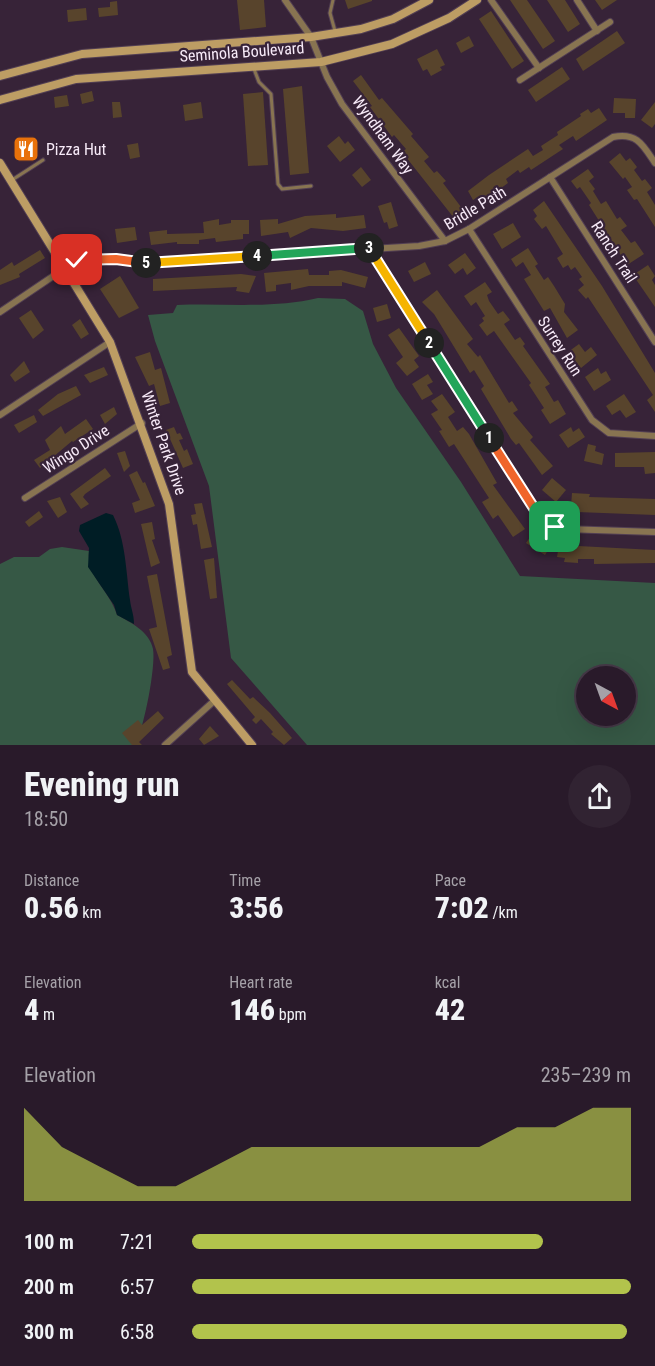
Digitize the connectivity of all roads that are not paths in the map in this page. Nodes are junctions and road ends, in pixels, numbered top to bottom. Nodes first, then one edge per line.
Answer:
1 (285, 0) edge
2 (333, 0) edge
3 (429, 0) edge
4 (477, 0) edge
5 (491, 0) edge
6 (577, 0) edge
7 (610, 22) dead end
8 (597, 30) junction
9 (335, 33) junction
10 (311, 37) junction
11 (321, 62) junction
12 (254, 67) junction
13 (539, 68) junction
14 (0, 76) edge
15 (520, 81) dead end
16 (0, 100) edge
17 (43, 160) dead end
18 (0, 163) edge
19 (655, 163) edge
20 (550, 177) junction
21 (11, 180) junction
22 (311, 186) dead end
23 (470, 229) junction
24 (445, 242) junction
25 (369, 248) junction
26 (65, 267) junction
27 (0, 312) edge
28 (110, 342) junction
29 (655, 342) edge
30 (0, 415) edge
31 (142, 423) junction
32 (655, 436) edge
33 (25, 498) dead end
34 (655, 532) edge
35 (214, 701) junction
36 (165, 745) edge
37 (252, 745) edge

1 - 10 street, Wyndham Way
2 - 9 lane
3 - 9 main road, Seminola Boulevard
4 - 11 main road, Seminola Boulevard
5 - 13 street
6 - 8 street
7 - 8 street
8 - 13 street
9 - 10 main road, Seminola Boulevard
10 - 11 street, Wyndham Way
10 - 14 main road, Seminola Boulevard
11 - 12 main road, Seminola Boulevard
11 - 24 street, Wyndham Way
12 - 16 main road, Seminola Boulevard
12 - 22 lane
13 - 15 street
17 - 21 lane
18 - 21 main road, Winter Park Drive
19 - 20 street, Bridle Path
20 - 23 street, Bridle Path
20 - 29 street, Ranch Trail
21 - 26 main road, Winter Park Drive
23 - 24 street, Bridle Path
23 - 32 street, Surrey Run
24 - 25 street, Bridle Path
25 - 26 street, Bridle Path
25 - 34 street
26 - 27 street, Bridle Path
26 - 28 main road, Winter Park Drive
28 - 30 street
28 - 31 main road, Winter Park Drive
31 - 33 street, Wingo Drive
31 - 35 main road, Winter Park Drive
35 - 36 street
35 - 37 main road, Winter Park Drive

